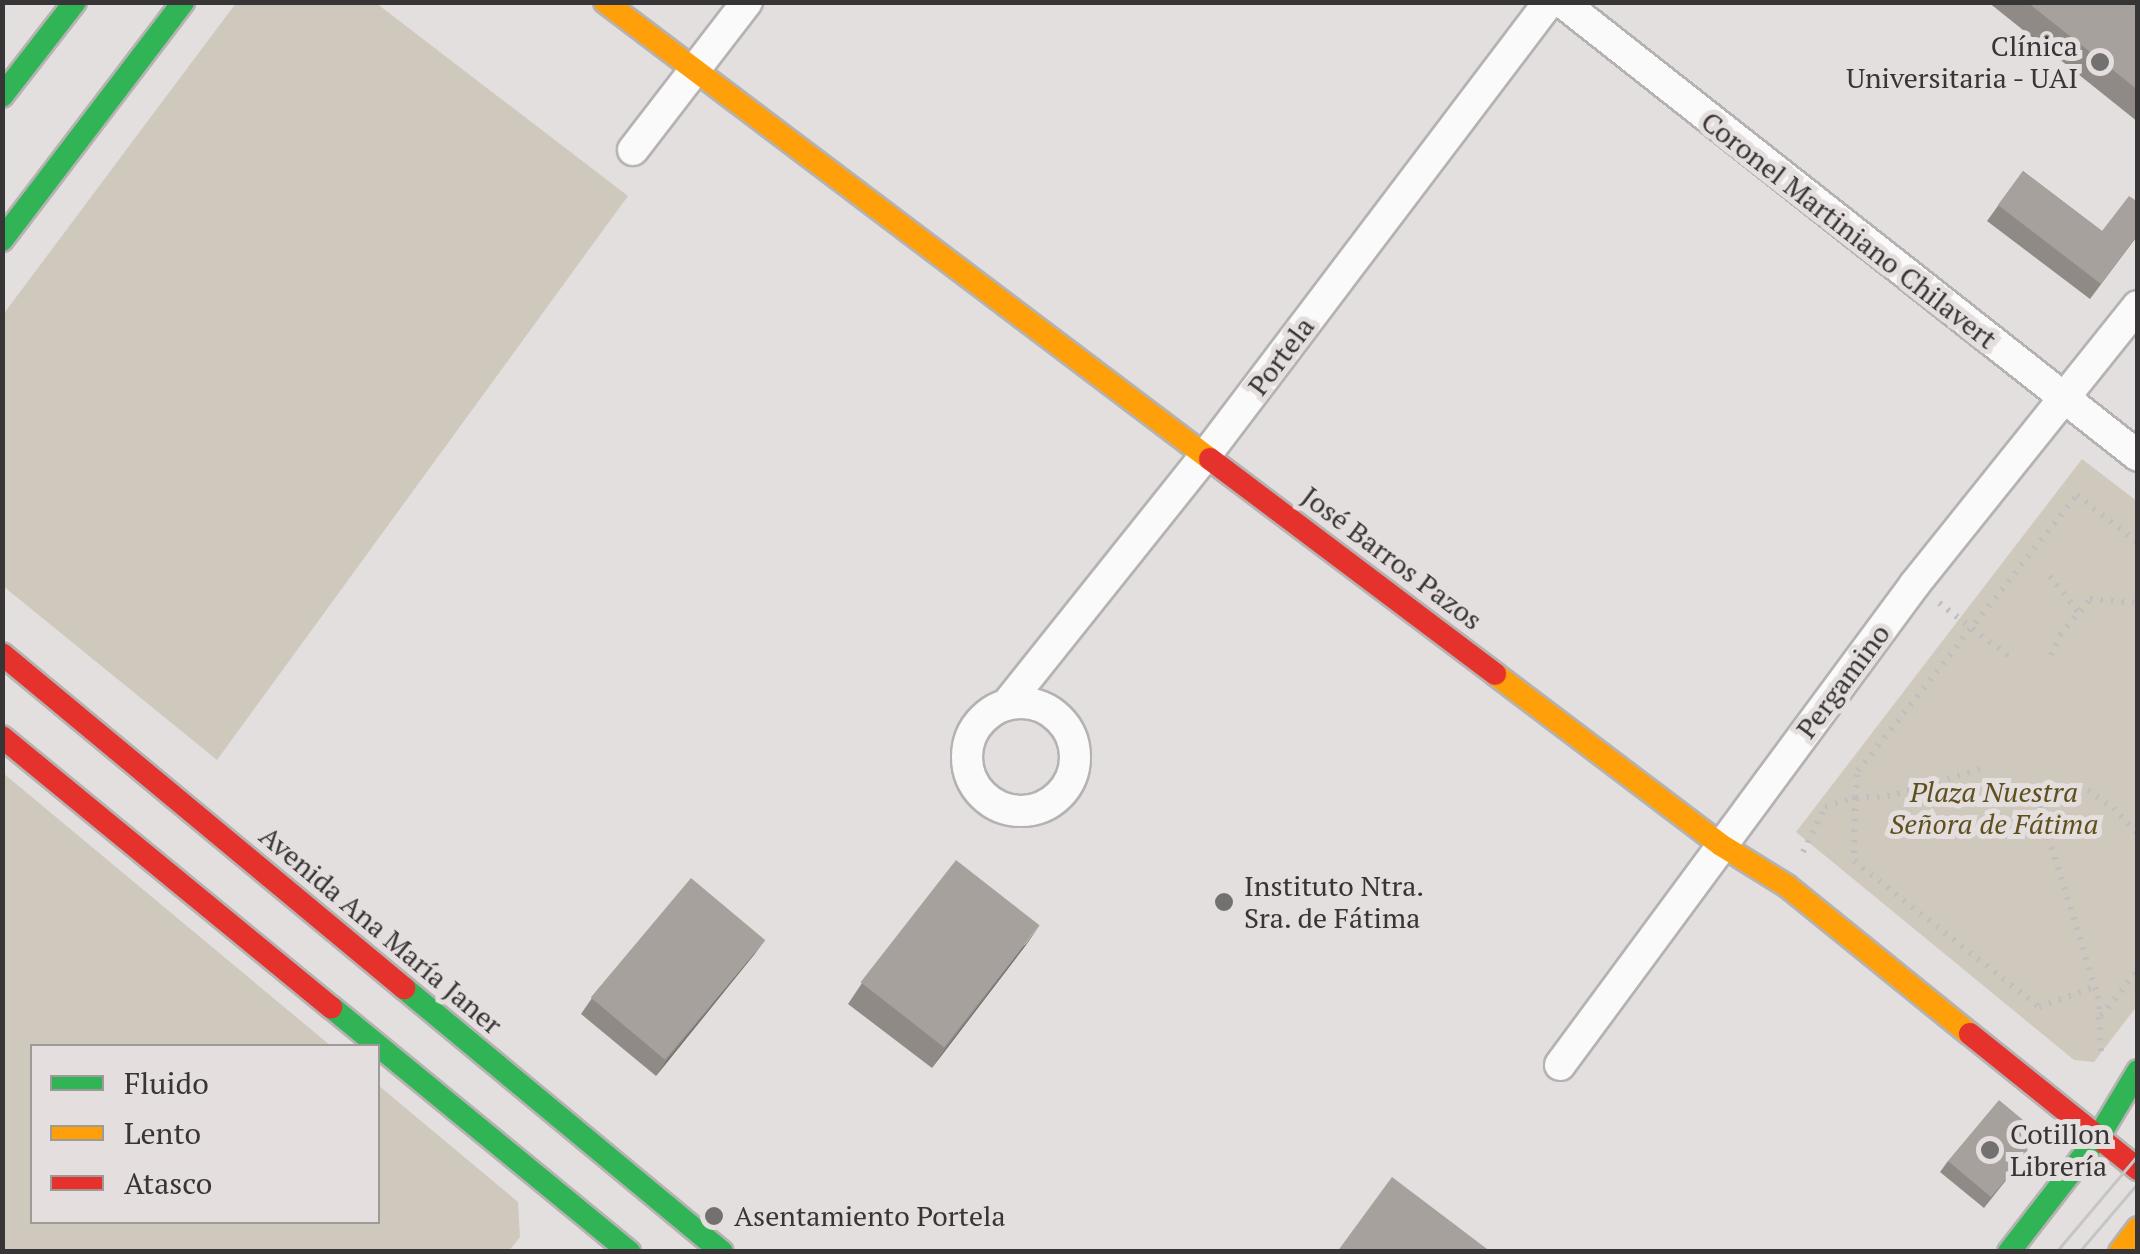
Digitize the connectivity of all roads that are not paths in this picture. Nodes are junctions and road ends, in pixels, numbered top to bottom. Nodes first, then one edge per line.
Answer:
1 (75, 2) edge
2 (183, 2) edge
3 (605, 2) edge
4 (747, 2) edge
5 (1548, 2) edge
6 (1562, 2) edge
7 (695, 70) junction
8 (2, 96) edge
9 (632, 150) dead end
10 (2, 240) edge
11 (2138, 306) edge
12 (2064, 402) junction
13 (1206, 455) junction
14 (2138, 456) edge
15 (2, 654) edge
16 (1007, 704) dead end
17 (2, 737) edge
18 (1721, 845) junction
19 (1560, 1065) dead end
20 (2130, 1080) edge
21 (2099, 1136) junction
22 (2138, 1169) edge
23 (627, 1212) junction
24 (2138, 1228) edge
25 (629, 1252) edge
26 (722, 1252) edge
27 (2009, 1252) edge
28 (2120, 1252) edge

1 - 8 street
2 - 10 street
3 - 7 street, José Barros Pazos
4 - 7 street
5 - 13 street, Portela
6 - 12 street, Coronel Martiniano Chilavert
7 - 9 street
7 - 13 street, José Barros Pazos
11 - 12 street, Pergamino
12 - 14 street, Coronel Martiniano Chilavert
12 - 18 street, Pergamino
13 - 16 street, Portela
13 - 18 street, José Barros Pazos
15 - 23 street, Avenida Ana María Janer
17 - 23 street, Avenida Ana María Janer
18 - 19 street, Pergamino
18 - 21 street, José Barros Pazos
20 - 21 street
21 - 22 street, José Barros Pazos
21 - 27 street
23 - 25 street, Avenida Ana María Janer
23 - 26 street, Avenida Ana María Janer
24 - 28 street

